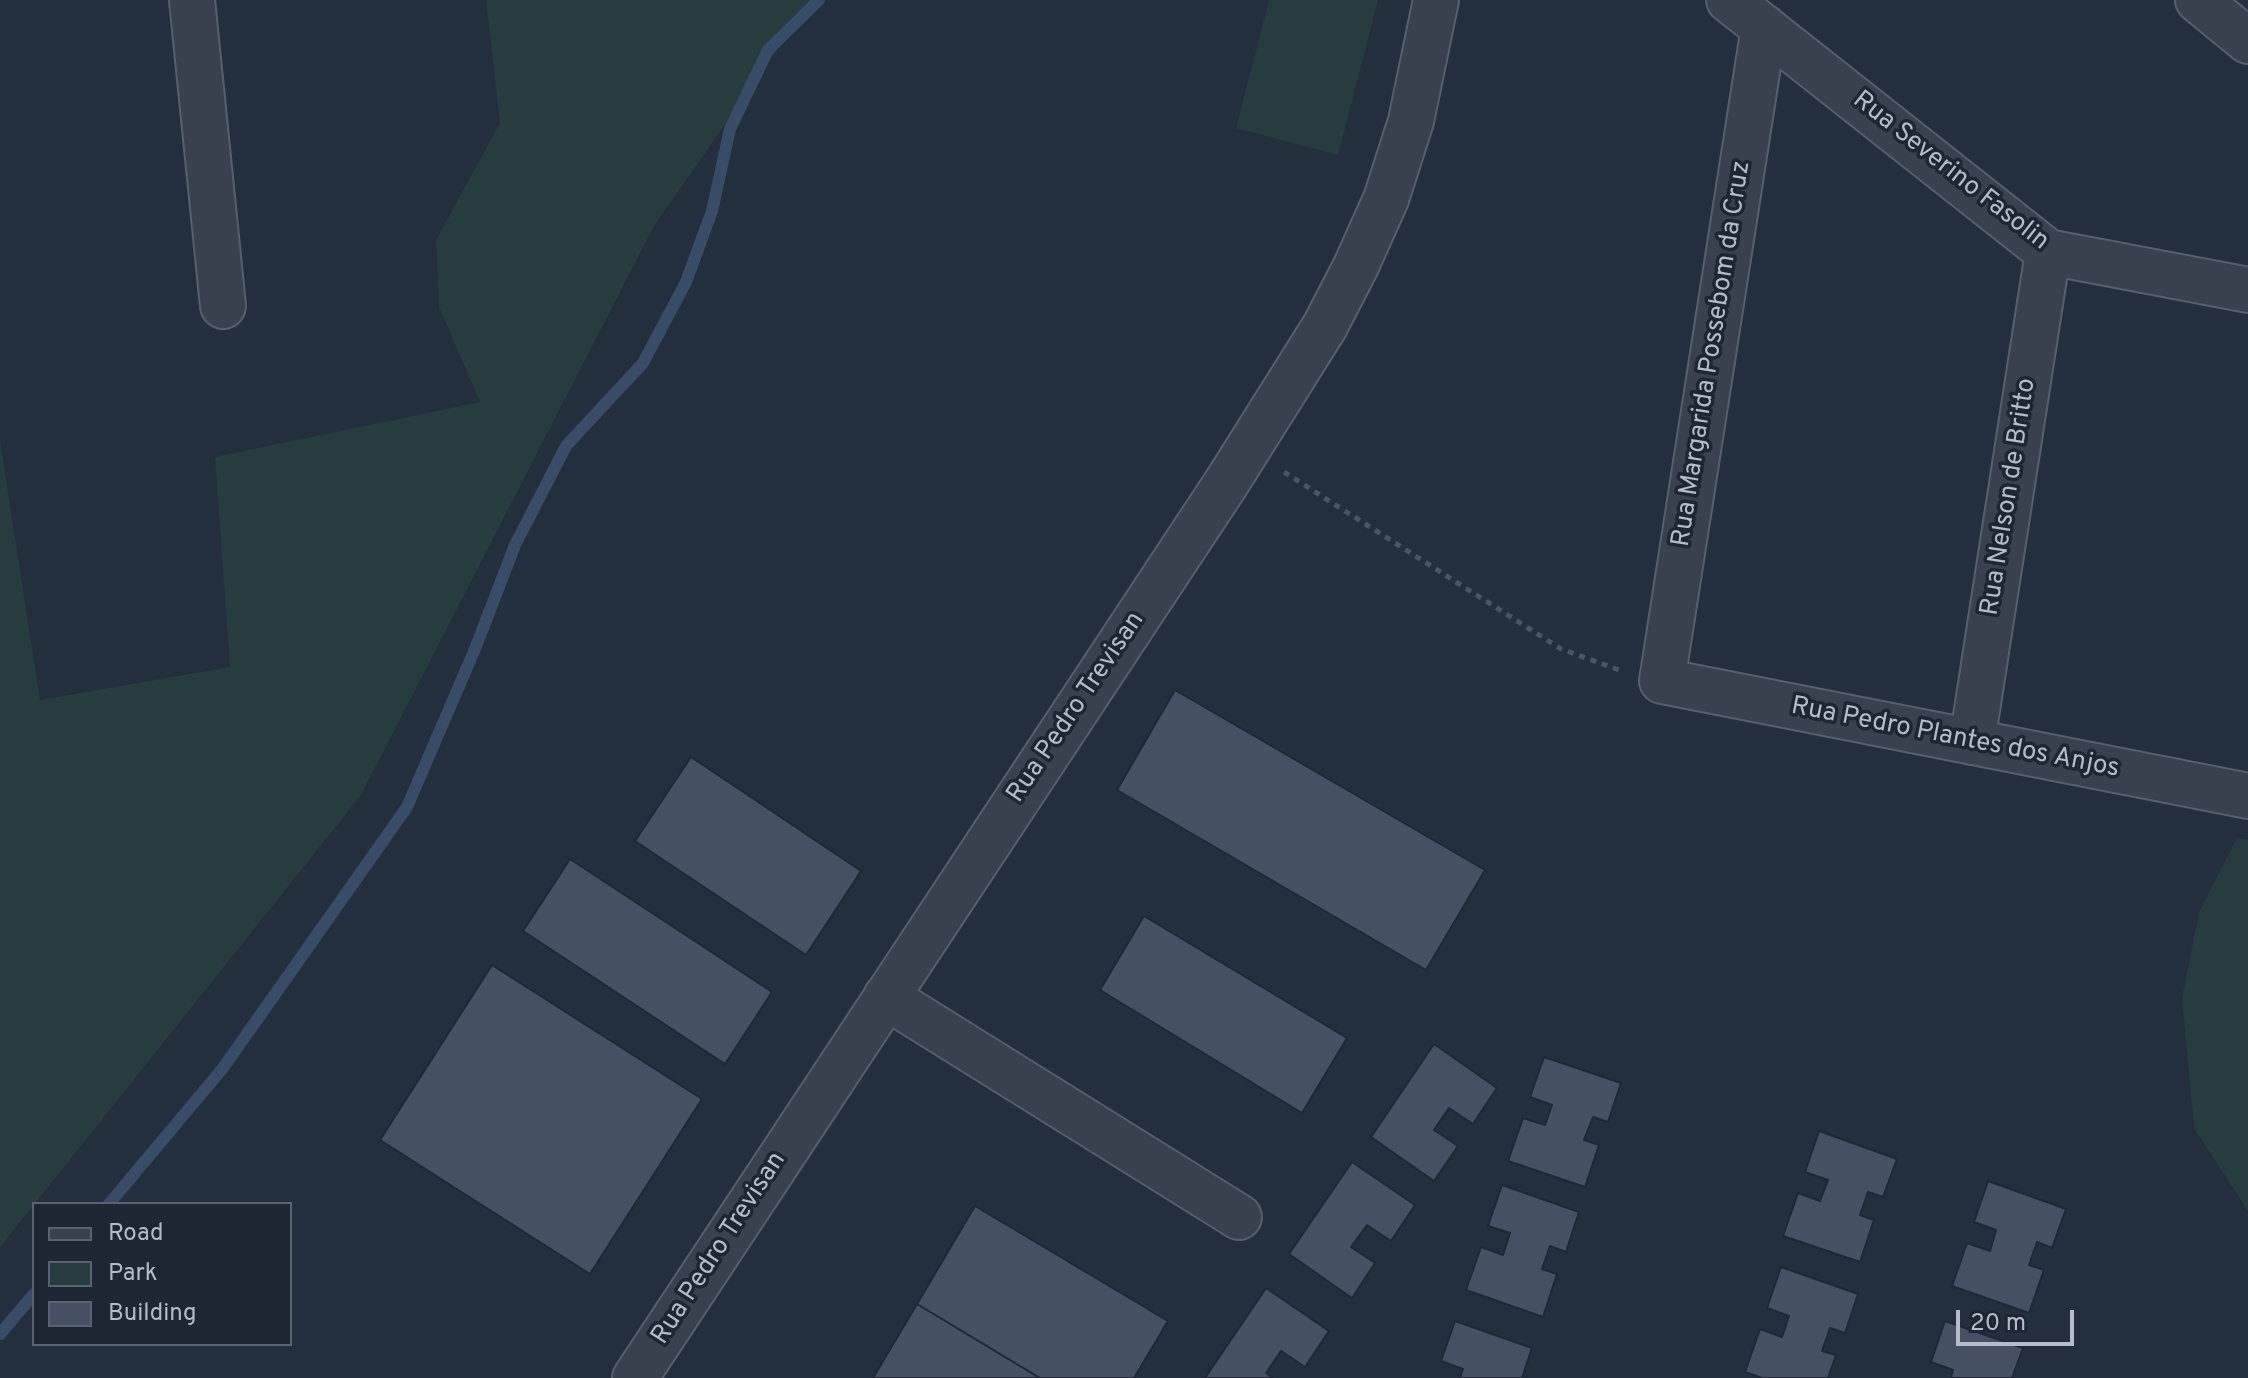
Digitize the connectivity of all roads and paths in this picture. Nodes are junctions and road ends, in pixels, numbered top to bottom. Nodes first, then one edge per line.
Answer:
1 (192, 0) edge
2 (1436, 0) edge
3 (1729, 0) edge
4 (2198, 0) edge
5 (1764, 27) junction
6 (2248, 41) edge
7 (2048, 252) junction
8 (2248, 290) edge
9 (223, 306) dead end
10 (1247, 449) junction
11 (1662, 681) junction
12 (1972, 742) junction
13 (2248, 796) edge
14 (886, 997) junction
15 (1239, 1217) dead end
16 (635, 1378) edge

1 - 9 street
2 - 10 street, Rua Pedro Trevisan
3 - 5 street, Rua Severino Fasolin
4 - 6 street
5 - 7 street, Rua Severino Fasolin
5 - 11 street, Rua Margarida Possebom da Cruz
7 - 8 street, Rua Severino Fasolin
7 - 12 street, Rua Nelson de Britto
10 - 11 path
10 - 14 street, Rua Pedro Trevisan
11 - 12 street, Rua Pedro Plantes dos Anjos
12 - 13 street, Rua Pedro Plantes dos Anjos
14 - 15 street
14 - 16 street, Rua Pedro Trevisan

